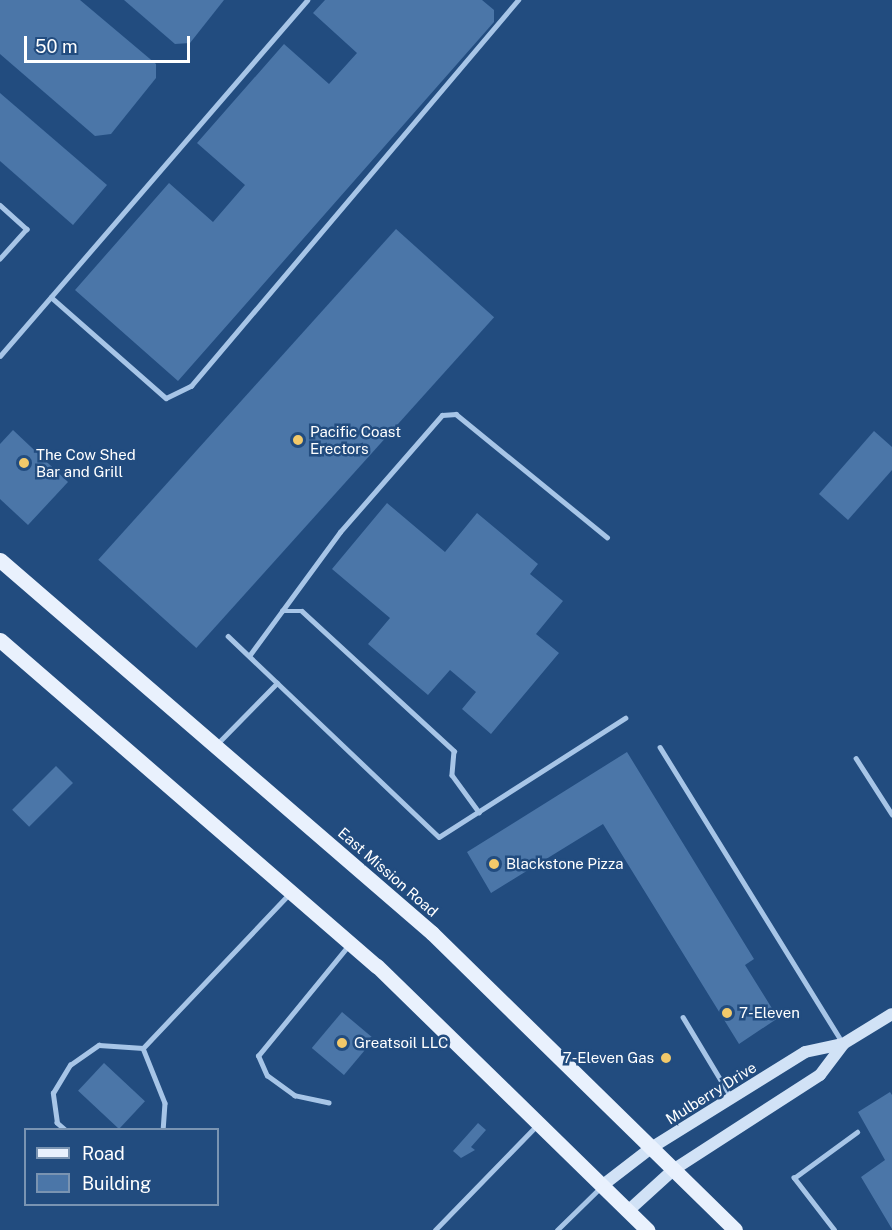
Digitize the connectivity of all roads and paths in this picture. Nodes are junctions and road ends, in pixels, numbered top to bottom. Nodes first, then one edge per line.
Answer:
1 (307, 0) edge
2 (518, 0) edge
3 (0, 205) edge
4 (0, 259) edge
5 (51, 297) junction
6 (0, 356) edge
7 (607, 537) dead end
8 (0, 560) edge
9 (282, 610) junction
10 (228, 636) dead end
11 (0, 640) edge
12 (249, 656) junction
13 (277, 683) junction
14 (625, 718) dead end
15 (215, 745) junction
16 (660, 747) dead end
17 (856, 758) dead end
18 (479, 812) junction
19 (892, 814) edge
20 (290, 892) junction
21 (351, 943) junction
22 (892, 1014) edge
23 (683, 1017) dead end
24 (843, 1044) junction
25 (143, 1048) junction
26 (732, 1098) junction
27 (329, 1103) dead end
28 (539, 1124) junction
29 (63, 1128) edge
30 (163, 1128) edge
31 (857, 1132) dead end
32 (651, 1148) junction
33 (673, 1170) junction
34 (603, 1185) junction
35 (628, 1211) junction
36 (435, 1230) edge
37 (557, 1230) edge
38 (648, 1230) edge
39 (735, 1230) edge
40 (834, 1230) edge

1 - 5 lane
2 - 5 lane
3 - 4 lane
5 - 6 lane
7 - 9 lane
8 - 15 main road, East Mission Road
9 - 12 lane
9 - 18 lane
10 - 12 lane
11 - 20 main road
12 - 13 lane
13 - 15 lane
13 - 18 lane
14 - 18 lane
15 - 32 main road, East Mission Road
16 - 24 lane
17 - 19 lane
20 - 21 main road
20 - 25 lane
21 - 27 lane
21 - 28 main road
22 - 24 main road, Mulberry Drive
23 - 26 lane
24 - 26 main road, Mulberry Drive
24 - 33 main road, Mulberry Drive
25 - 29 lane
25 - 30 lane
26 - 32 main road, Mulberry Drive
28 - 34 main road
28 - 36 lane
31 - 40 lane
32 - 33 main road, East Mission Road
32 - 34 main road, Mulberry Drive
33 - 35 main road, Mulberry Drive
33 - 39 main road, East Mission Road
34 - 35 main road
34 - 37 lane
35 - 38 main road

